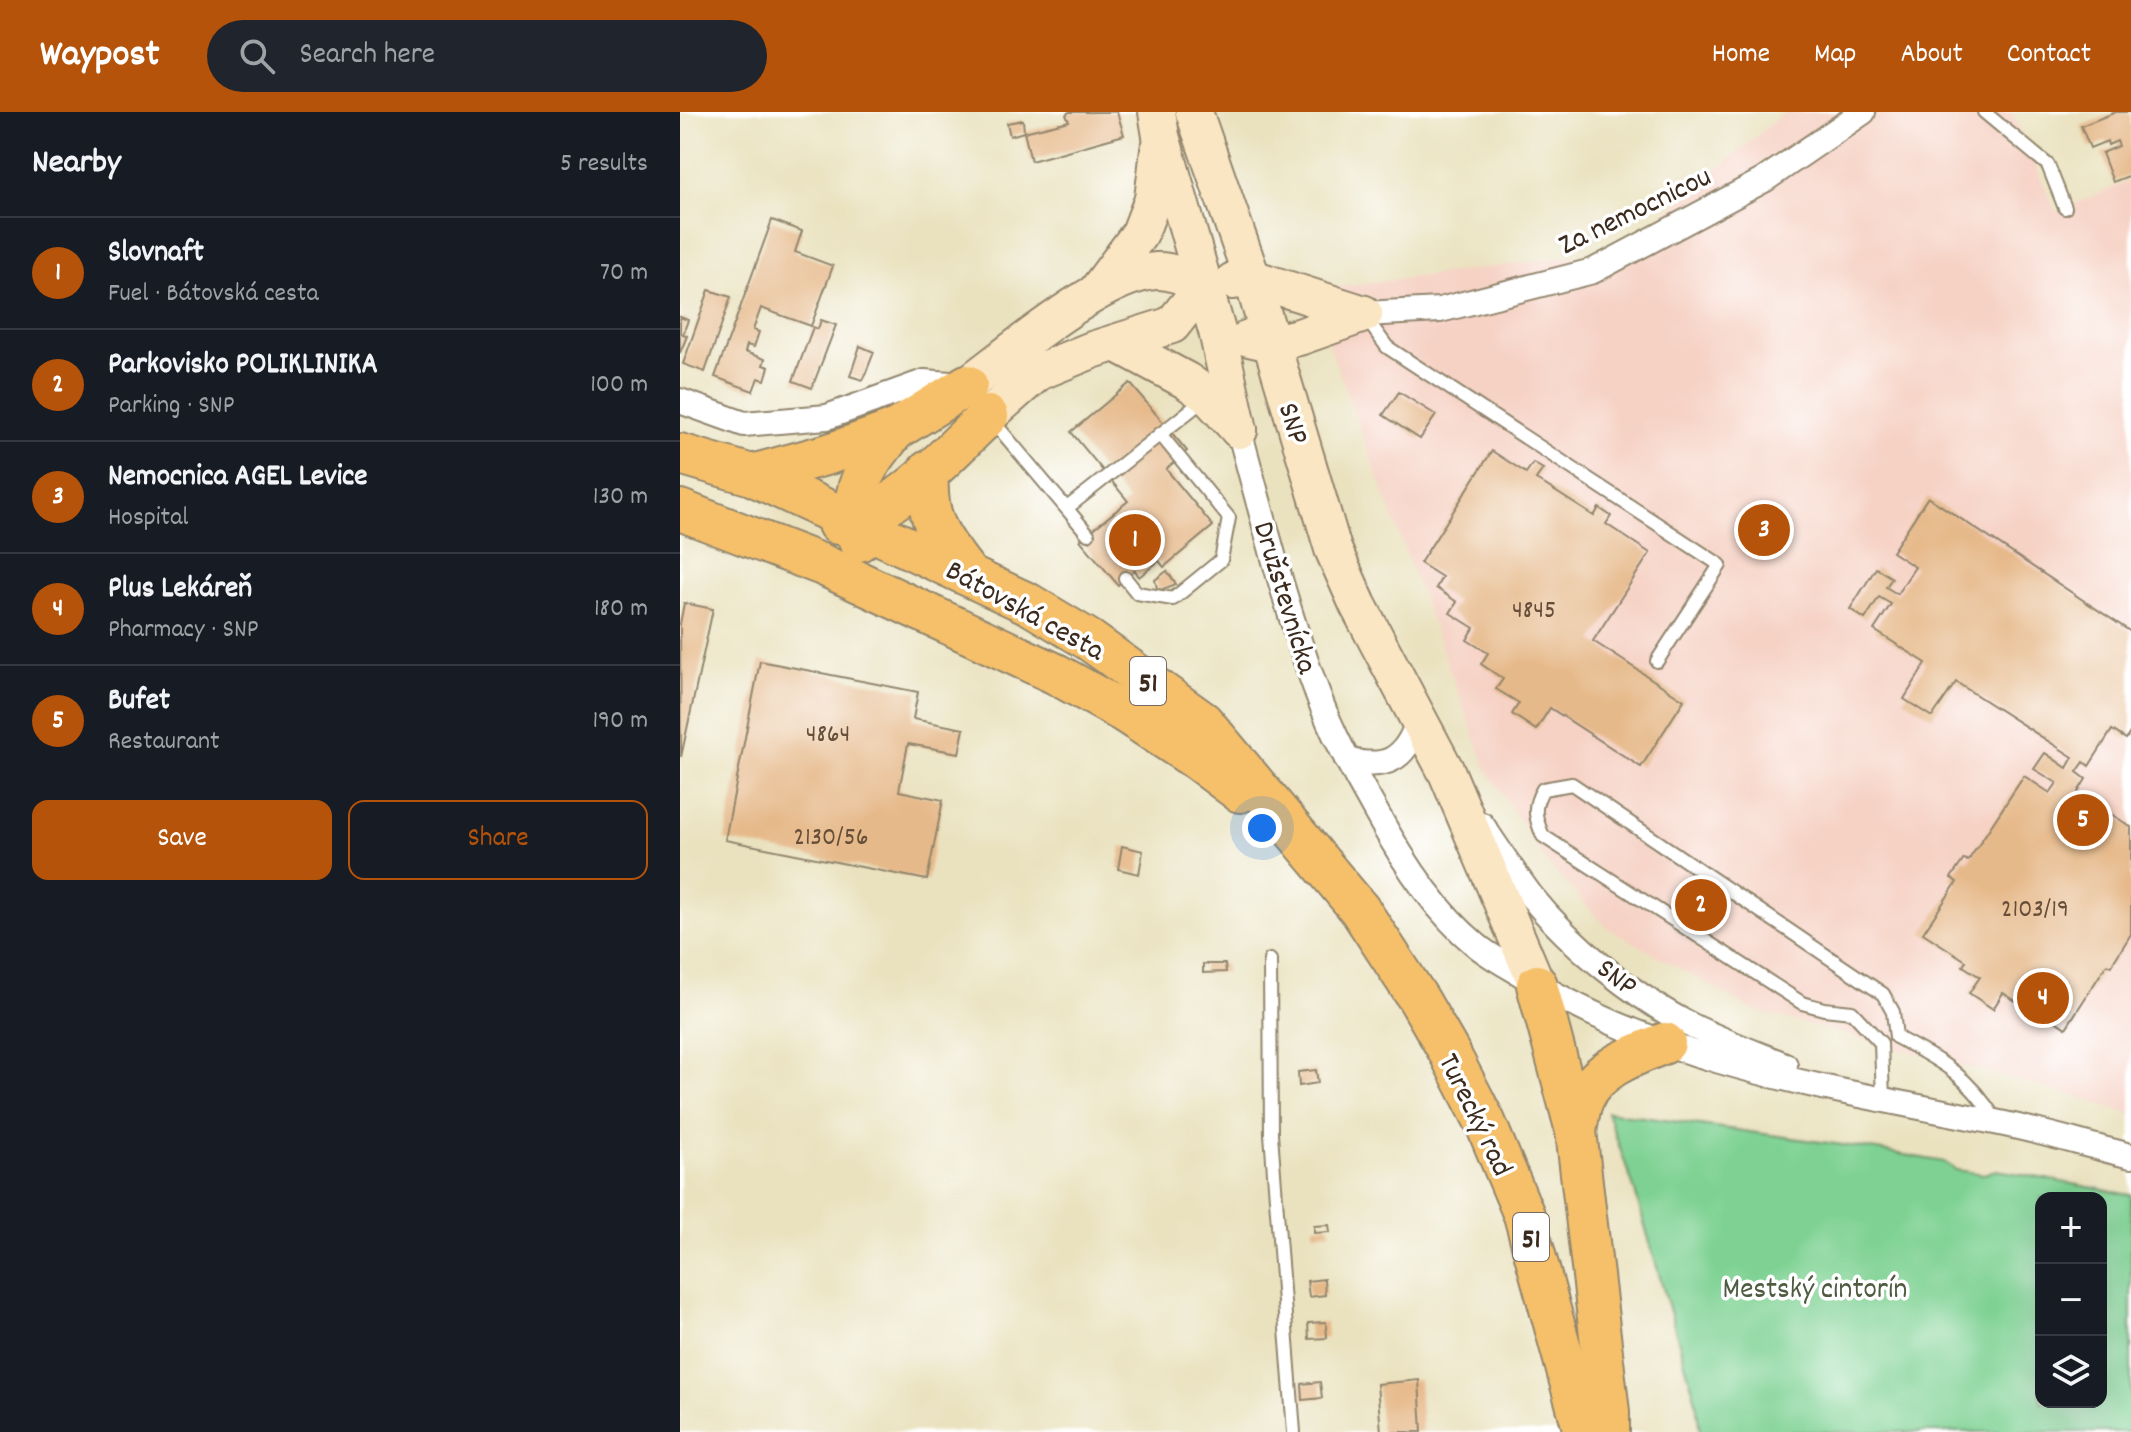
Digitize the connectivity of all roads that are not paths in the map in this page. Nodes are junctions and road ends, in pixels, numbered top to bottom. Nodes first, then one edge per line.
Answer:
1 (1194, 112) edge
2 (1863, 112) edge
3 (1984, 112) edge
4 (1159, 124) edge
5 (1831, 124) edge
6 (2065, 208) dead end
7 (1593, 271) junction
8 (1619, 274) dead end
9 (1252, 278) junction
10 (1203, 286) junction
11 (1097, 291) junction
12 (1364, 314) junction
13 (1172, 325) junction
14 (1217, 331) junction
15 (1271, 343) junction
16 (1118, 344) junction
17 (1208, 396) junction
18 (977, 400) junction
19 (680, 401) edge
20 (895, 430) junction
21 (1239, 430) junction
22 (1160, 434) junction
23 (680, 454) edge
24 (928, 471) junction
25 (752, 475) junction
26 (1067, 508) junction
27 (680, 510) edge
28 (854, 521) junction
29 (734, 531) junction
30 (1088, 534) dead end
31 (966, 572) junction
32 (1125, 578) dead end
33 (895, 598) junction
34 (1657, 661) dead end
35 (1418, 722) junction
36 (1347, 760) junction
37 (1447, 773) junction
38 (1295, 832) junction
39 (1270, 960) dead end
40 (1537, 985) junction
41 (1896, 1037) junction
42 (1665, 1043) junction
43 (1881, 1043) junction
44 (1856, 1094) junction
45 (1883, 1100) junction
46 (1998, 1123) junction
47 (1576, 1131) junction
48 (2131, 1156) edge
49 (1294, 1432) edge
50 (1584, 1432) edge
51 (1609, 1432) edge

1 - 9 main road
2 - 5 street, Za nemocnicou
3 - 6 lane
4 - 10 main road
4 - 11 main road
5 - 7 street, Za nemocnicou
7 - 8 lane
7 - 12 street, Za nemocnicou
9 - 10 main road
9 - 12 main road
9 - 15 main road
10 - 11 main road
10 - 13 main road
10 - 14 main road
11 - 18 main road
12 - 15 main road
12 - 34 lane
13 - 14 main road
13 - 16 main road
14 - 15 main road
14 - 21 main road
15 - 35 main road, SNP
16 - 17 main road
16 - 18 main road
17 - 21 main road
17 - 22 lane
18 - 19 street
18 - 20 main road
18 - 24 main road
18 - 26 lane
20 - 25 main road
20 - 28 main road
21 - 36 street, Družstevnícka
22 - 26 lane
22 - 32 lane
23 - 25 main road, Bátovská cesta / 51
24 - 28 main road
24 - 31 main road
25 - 28 main road, Bátovská cesta / 51
26 - 30 lane
27 - 29 main road, Bátovská cesta / 51
28 - 29 main road
28 - 31 main road, Bátovská cesta / 51
28 - 33 main road
29 - 33 main road, Bátovská cesta / 51
31 - 38 main road, Bátovská cesta / 51
33 - 38 main road, Bátovská cesta / 51
35 - 36 street
35 - 37 main road, SNP
36 - 40 street, SNP
37 - 40 main road, SNP
37 - 44 street, SNP
38 - 50 main road, Turecký rad / 51
39 - 49 lane
40 - 42 street, SNP
40 - 47 main road
41 - 43 lane
41 - 43 lane
41 - 46 lane
42 - 44 street, SNP
42 - 47 main road
43 - 45 lane
44 - 45 street, SNP
45 - 46 street, SNP
46 - 48 street, SNP
47 - 51 main road

